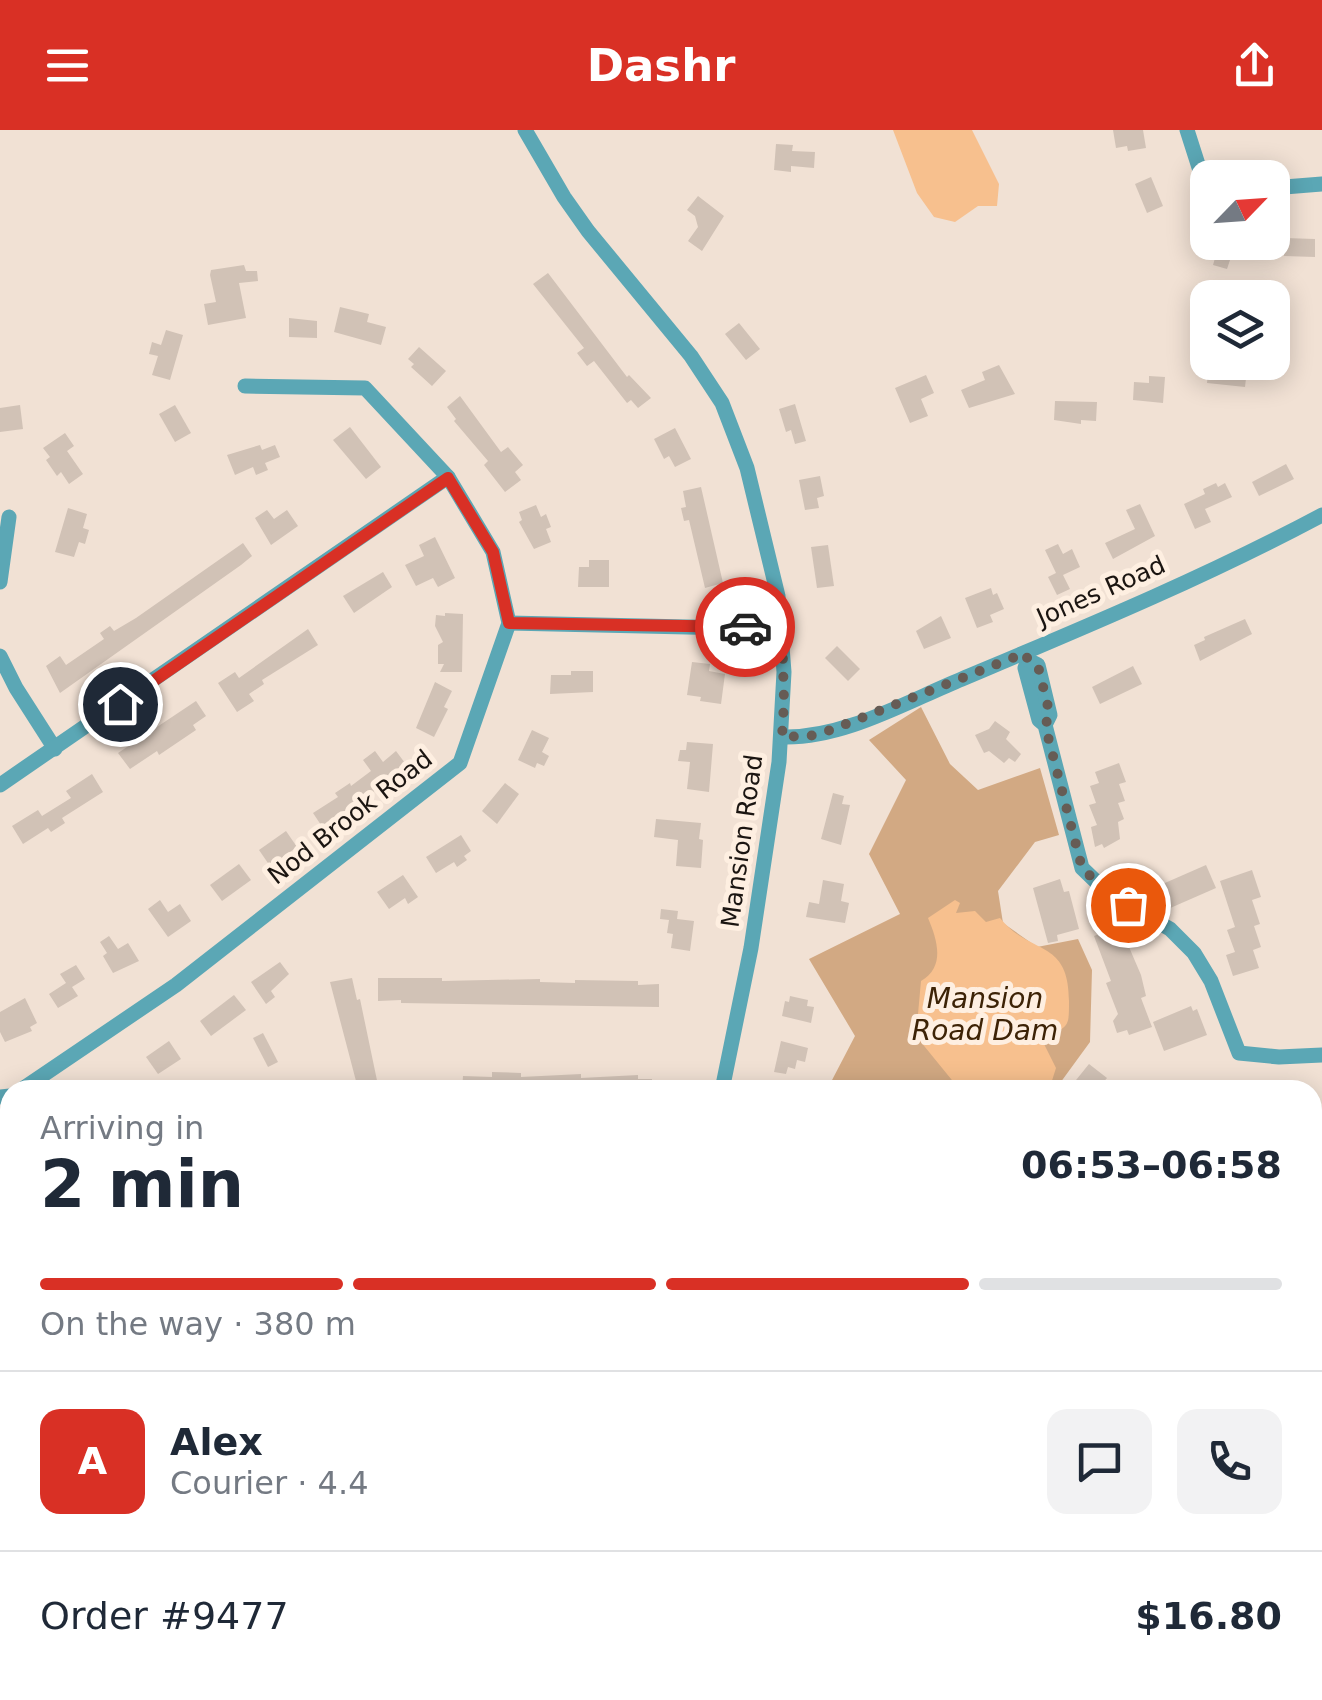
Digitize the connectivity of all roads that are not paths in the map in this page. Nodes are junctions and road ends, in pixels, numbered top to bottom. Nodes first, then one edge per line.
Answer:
1 (526, 130) edge
2 (1186, 130) edge
3 (1196, 160) edge
4 (1322, 184) edge
5 (1290, 187) edge
6 (245, 386) dead end
7 (448, 478) junction
8 (1322, 515) edge
9 (9, 517) dead end
10 (0, 582) edge
11 (509, 623) junction
12 (782, 624) junction
13 (0, 656) edge
14 (1026, 656) junction
15 (782, 737) junction
16 (55, 749) junction
17 (0, 785) edge
18 (1322, 1055) edge
19 (36, 1080) edge
20 (724, 1080) edge

1 - 12 street, Mansion Road
2 - 3 street
4 - 5 street
6 - 7 street
7 - 11 street
7 - 16 street
8 - 14 street, Jones Road
9 - 10 street
11 - 12 street
11 - 19 street, Nod Brook Road
12 - 15 street, Mansion Road
13 - 16 street
14 - 15 street, Jones Road
14 - 18 street
15 - 20 street, Mansion Road
16 - 17 street

